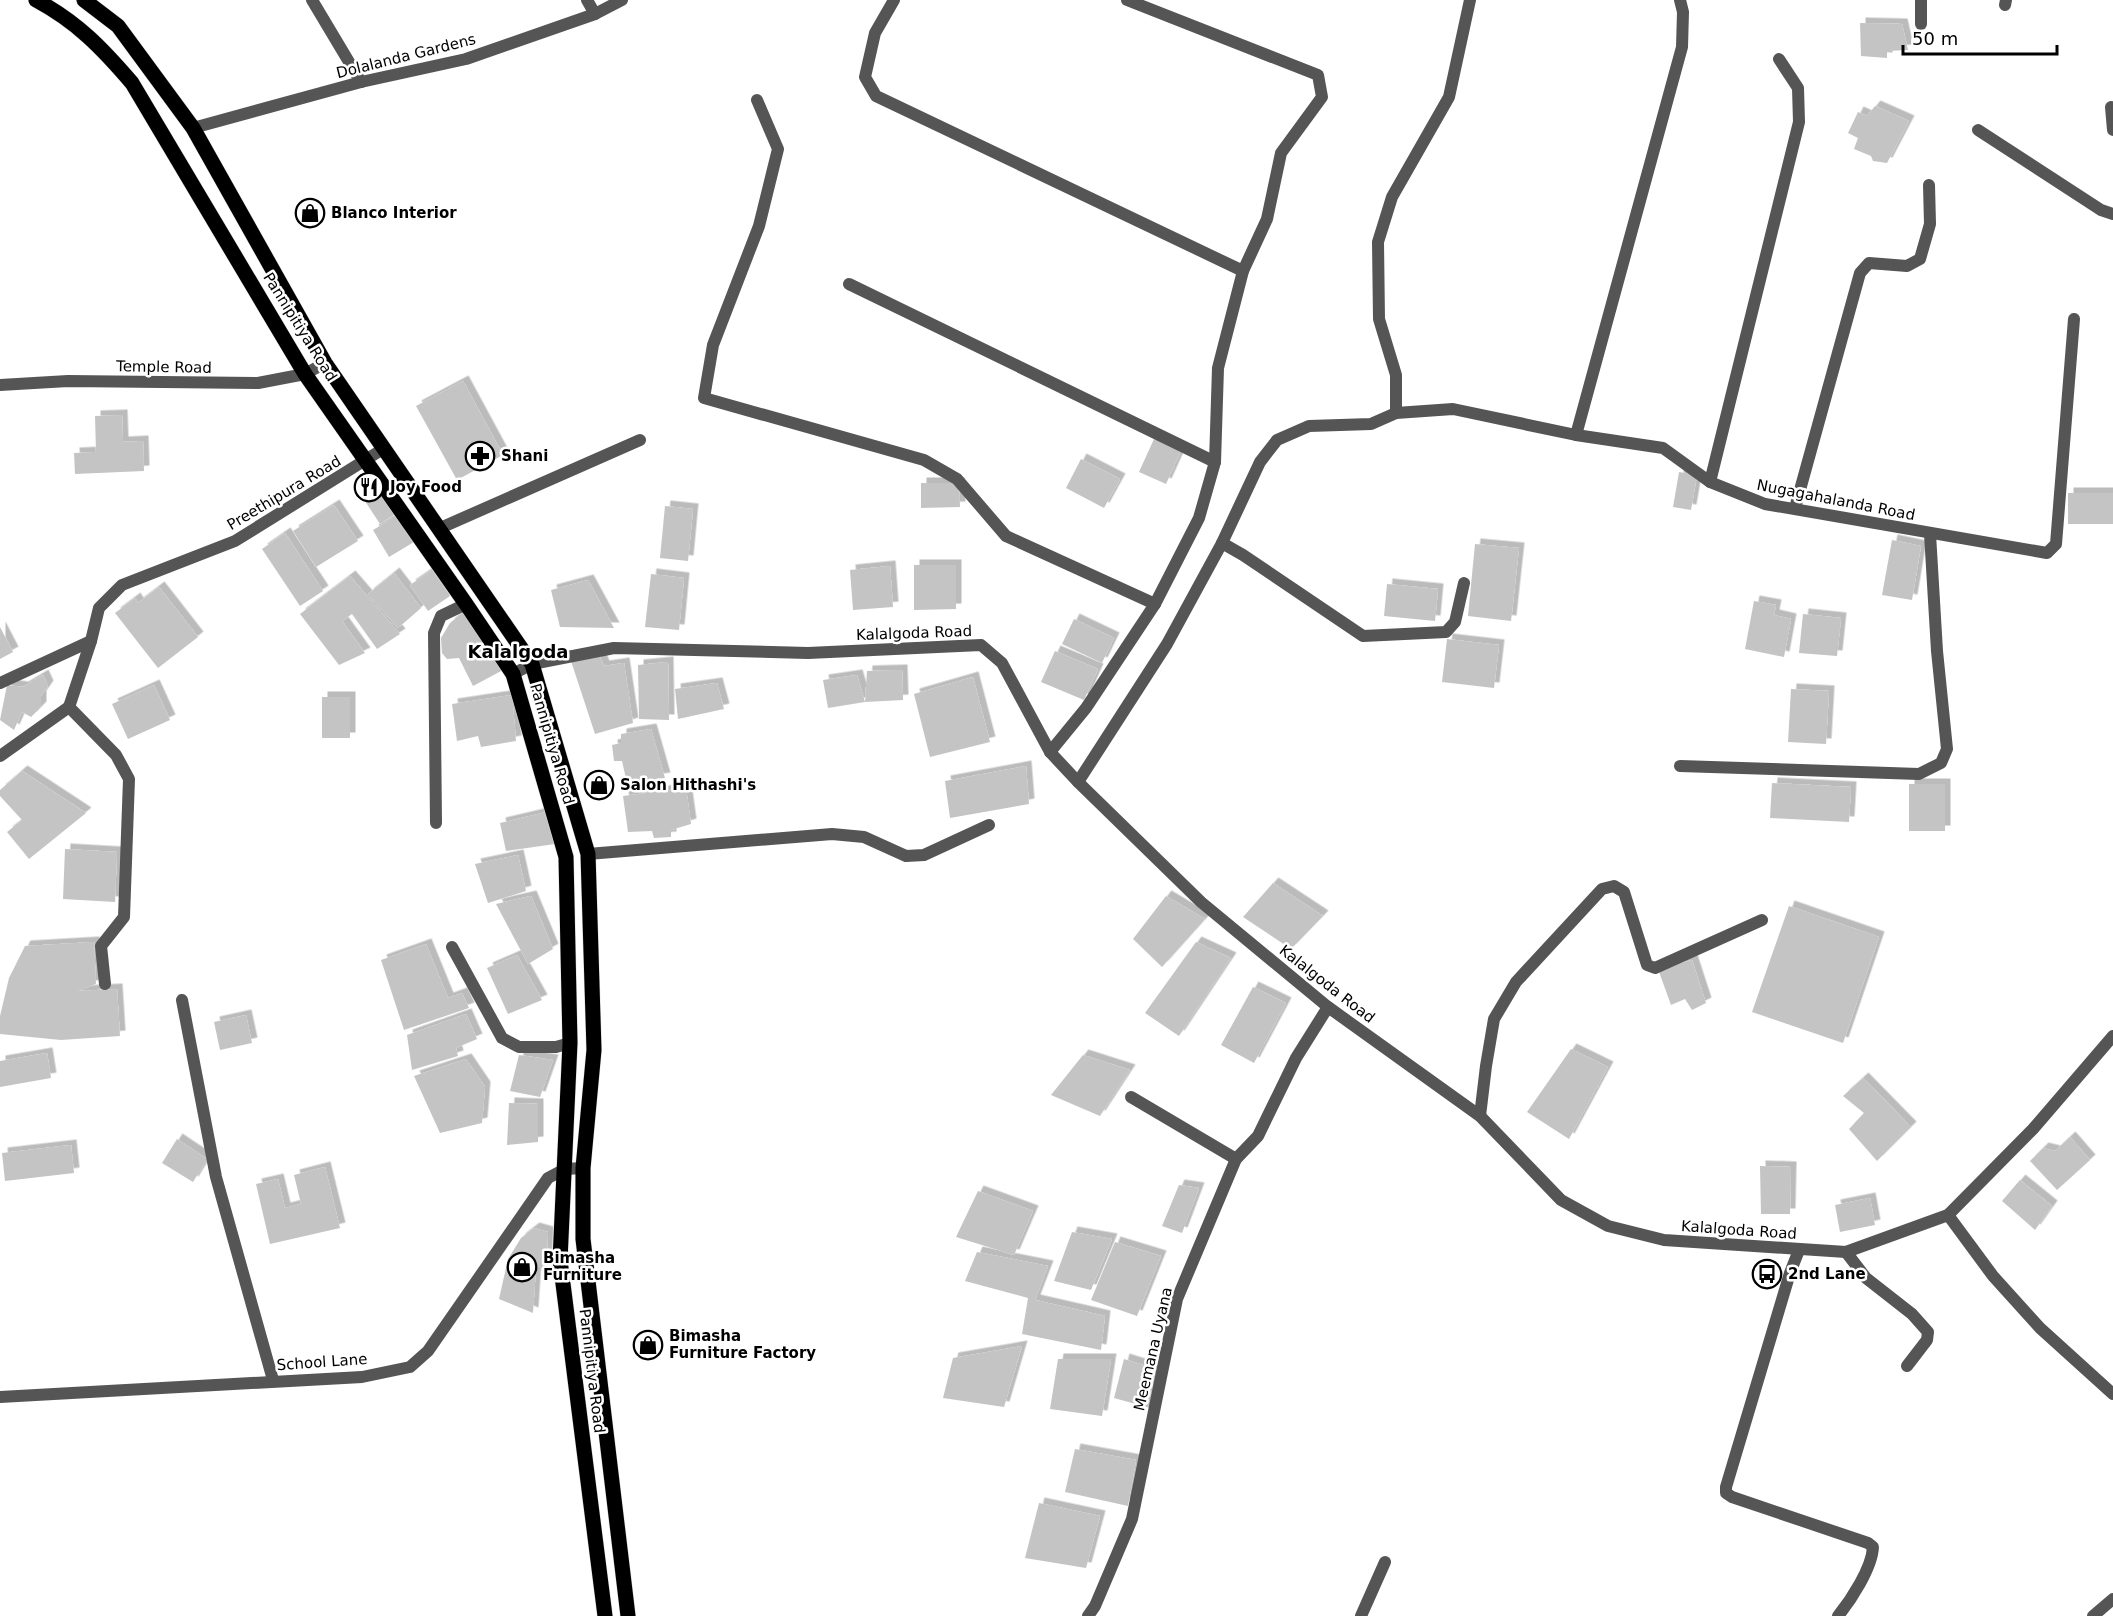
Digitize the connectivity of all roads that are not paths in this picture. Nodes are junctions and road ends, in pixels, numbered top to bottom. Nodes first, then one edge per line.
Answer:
1 (36, 0) edge
2 (84, 0) edge
3 (312, 0) edge
4 (587, 0) edge
5 (622, 0) edge
6 (894, 0) edge
7 (1127, 0) edge
8 (1470, 0) edge
9 (1680, 0) edge
10 (1921, 0) edge
11 (595, 14) junction
12 (1921, 24) dead end
13 (1779, 60) dead end
14 (361, 82) junction
15 (758, 100) dead end
16 (2111, 107) dead end
17 (193, 128) junction
18 (1978, 130) dead end
19 (2113, 130) edge
20 (1929, 185) dead end
21 (2113, 214) edge
22 (1243, 271) junction
23 (849, 284) dead end
24 (2074, 319) dead end
25 (325, 363) junction
26 (305, 374) junction
27 (0, 385) edge
28 (1396, 413) junction
29 (1576, 435) junction
30 (640, 440) dead end
31 (383, 449) junction
32 (366, 461) junction
33 (1215, 462) junction
34 (1710, 482) junction
35 (1795, 508) junction
36 (438, 529) junction
37 (1930, 534) junction
38 (1222, 543) junction
39 (1464, 583) dead end
40 (466, 604) junction
41 (1155, 604) junction
42 (91, 641) junction
43 (532, 664) junction
44 (513, 674) junction
45 (0, 683) edge
46 (69, 707) junction
47 (1050, 752) junction
48 (0, 756) edge
49 (1680, 766) dead end
50 (1078, 782) junction
51 (436, 823) dead end
52 (989, 825) dead end
53 (588, 854) junction
54 (1762, 920) dead end
55 (452, 947) dead end
56 (105, 984) dead end
57 (182, 1000) dead end
58 (1328, 1007) junction
59 (2113, 1036) edge
60 (570, 1043) junction
61 (1131, 1097) dead end
62 (1480, 1116) junction
63 (1236, 1158) junction
64 (583, 1168) junction
65 (565, 1169) junction
66 (1948, 1215) junction
67 (1799, 1250) junction
68 (1846, 1252) junction
69 (1906, 1366) dead end
70 (273, 1380) junction
71 (2113, 1394) edge
72 (0, 1396) edge
73 (1384, 1562) dead end
74 (2113, 1599) edge
75 (605, 1616) edge
76 (628, 1616) edge
77 (1088, 1616) edge
78 (1361, 1616) edge
79 (1838, 1616) edge
80 (2093, 1616) edge

1 - 26 main road, Pannipitiya Road
2 - 17 main road, Pannipitiya Road
3 - 14 street
4 - 11 street
5 - 11 street, Dolalanda Gardens
6 - 22 street
7 - 22 street
8 - 28 street
9 - 29 street
10 - 12 street
11 - 14 street, Dolalanda Gardens
13 - 34 street
14 - 17 street, Dolalanda Gardens
15 - 41 street
16 - 19 street
17 - 25 main road, Pannipitiya Road
18 - 21 street
20 - 35 street
22 - 33 street
23 - 33 street
24 - 37 street, Nugagahalanda Road
25 - 26 street, Temple Road
25 - 31 main road, Pannipitiya Road
26 - 27 street, Temple Road
26 - 32 main road, Pannipitiya Road
28 - 29 street, Nugagahalanda Road
28 - 38 street, Nugagahalanda Road
29 - 34 street, Nugagahalanda Road
30 - 36 street
31 - 32 street, Preethipura Road
31 - 36 main road, Pannipitiya Road
32 - 40 main road, Pannipitiya Road
32 - 42 street, Preethipura Road
33 - 41 street
34 - 35 street, Nugagahalanda Road
35 - 37 street, Nugagahalanda Road
36 - 43 main road, Pannipitiya Road
37 - 49 street
38 - 39 street
38 - 50 street, Nugagahalanda Road
40 - 44 main road, Pannipitiya Road
40 - 51 street
41 - 47 street
42 - 45 street
42 - 46 street, Preethipura Road
43 - 44 street, Kalalgoda Road
43 - 47 street, Kalalgoda Road
43 - 53 main road, Pannipitiya Road
44 - 60 main road, Pannipitiya Road
46 - 48 street
46 - 56 street
47 - 50 street, Kalalgoda Road
50 - 58 street, Kalalgoda Road
52 - 53 street
53 - 64 main road, Pannipitiya Road
54 - 62 street
55 - 60 street
57 - 70 street
58 - 62 street, Kalalgoda Road
58 - 63 street, Meemana Uyana
59 - 66 street, Kalalgoda Road
60 - 65 main road, Pannipitiya Road
61 - 63 street
62 - 67 street, Kalalgoda Road
63 - 77 street, Meemana Uyana
64 - 65 street
64 - 76 main road, Pannipitiya Road
65 - 70 street, School Lane
65 - 75 main road, Pannipitiya Road
66 - 68 street, Kalalgoda Road
66 - 71 street
67 - 68 street, Kalalgoda Road
67 - 79 street
68 - 69 street
70 - 72 street, School Lane
73 - 78 street
74 - 80 street

